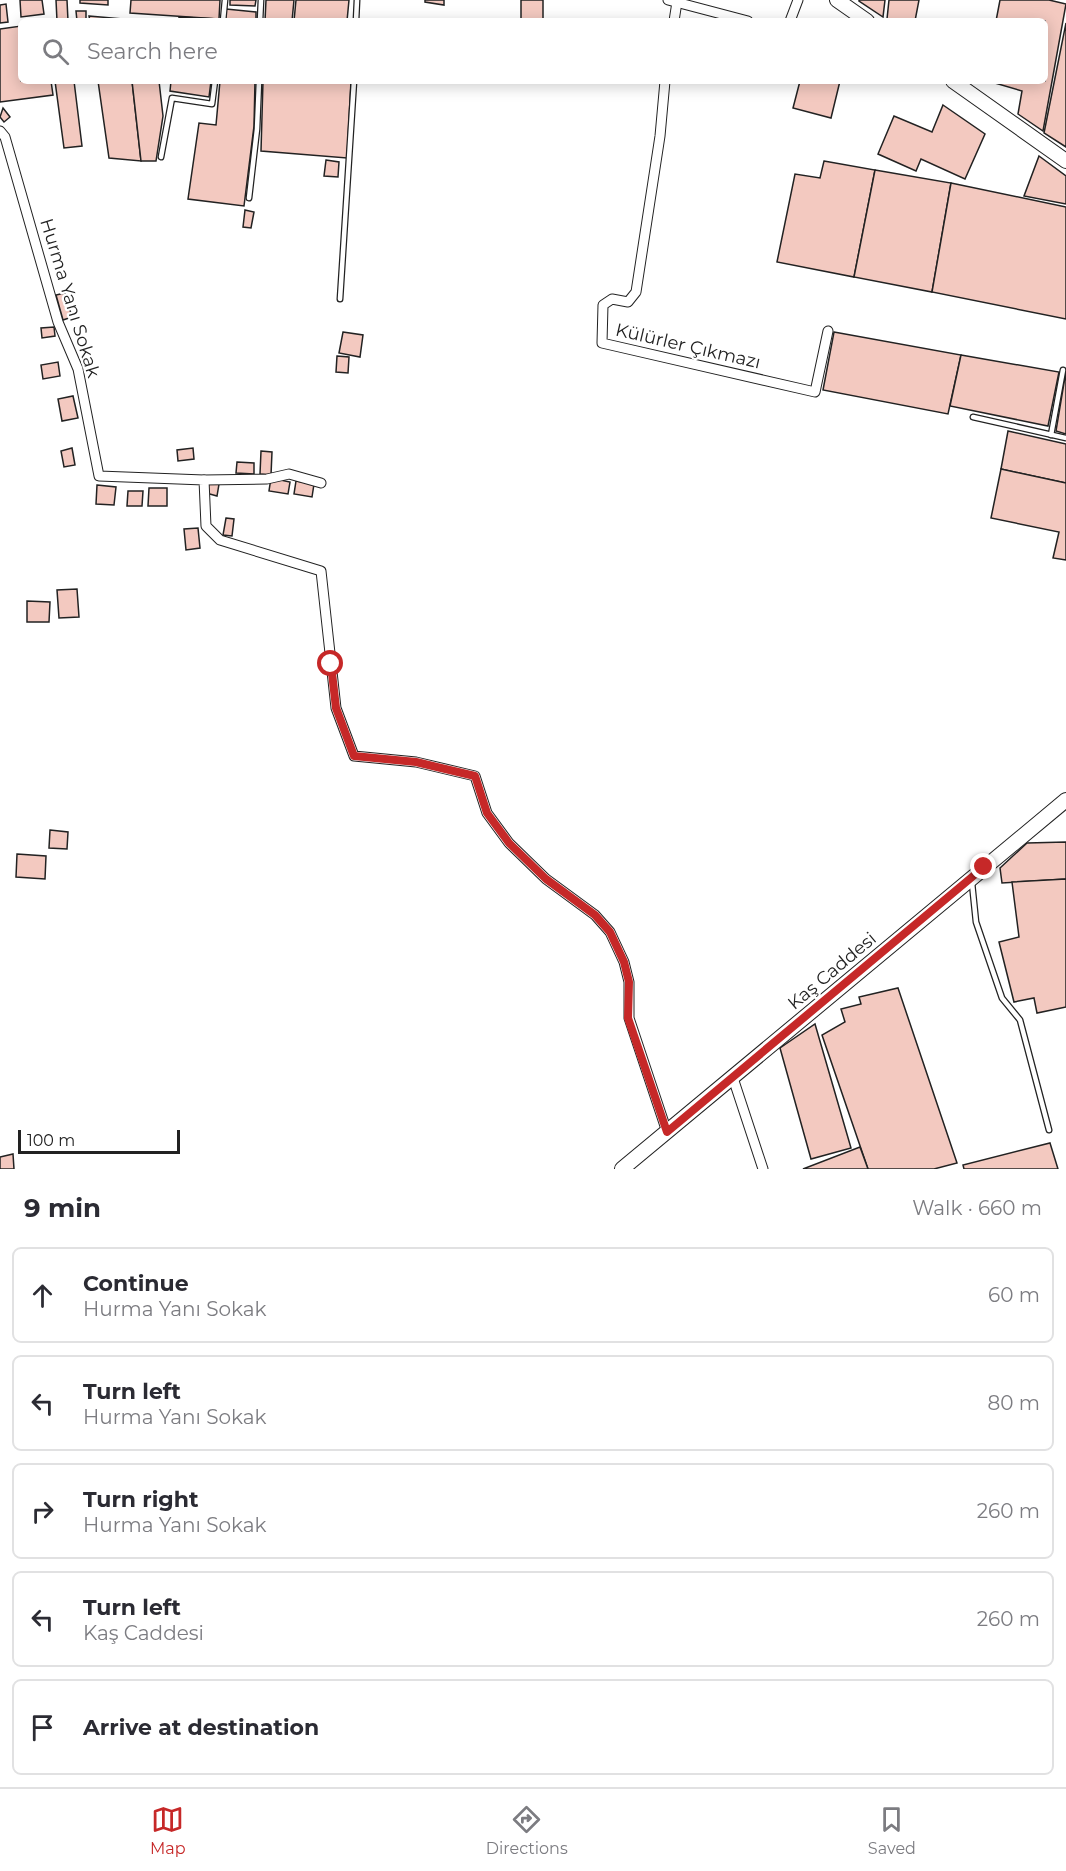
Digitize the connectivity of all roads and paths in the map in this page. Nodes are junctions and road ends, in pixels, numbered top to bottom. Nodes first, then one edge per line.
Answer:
1 (225, 0) edge
2 (261, 0) edge
3 (357, 0) edge
4 (798, 0) edge
5 (837, 0) edge
6 (672, 1) edge
7 (223, 18) edge
8 (260, 18) edge
9 (356, 18) edge
10 (674, 18) edge
11 (737, 18) edge
12 (791, 18) edge
13 (863, 18) edge
14 (215, 84) edge
15 (259, 84) edge
16 (354, 84) edge
17 (665, 84) edge
18 (957, 84) edge
19 (0, 130) edge
20 (160, 157) dead end
21 (1066, 161) edge
22 (249, 198) dead end
23 (340, 299) dead end
24 (828, 331) dead end
25 (1062, 370) dead end
26 (974, 417) dead end
27 (1051, 435) junction
28 (1066, 438) edge
29 (204, 480) junction
30 (321, 483) dead end
31 (1066, 800) edge
32 (971, 877) junction
33 (733, 1078) junction
34 (1048, 1130) dead end
35 (667, 1132) junction
36 (622, 1169) edge
37 (763, 1169) edge

1 - 7 lane
2 - 8 lane
3 - 9 lane
4 - 12 street
5 - 13 street
6 - 10 street
6 - 11 street
14 - 20 lane
15 - 22 lane
16 - 23 lane
17 - 24 street, Külürler Çıkmazı
18 - 21 street
19 - 29 street, Hurma Yanı Sokak
25 - 27 lane
26 - 27 lane
27 - 28 lane
29 - 30 street
29 - 35 street
31 - 32 street, Kaş Caddesi
32 - 33 street, Kaş Caddesi
32 - 34 lane
33 - 35 street, Kaş Caddesi
33 - 37 street
35 - 36 street, Kaş Caddesi

